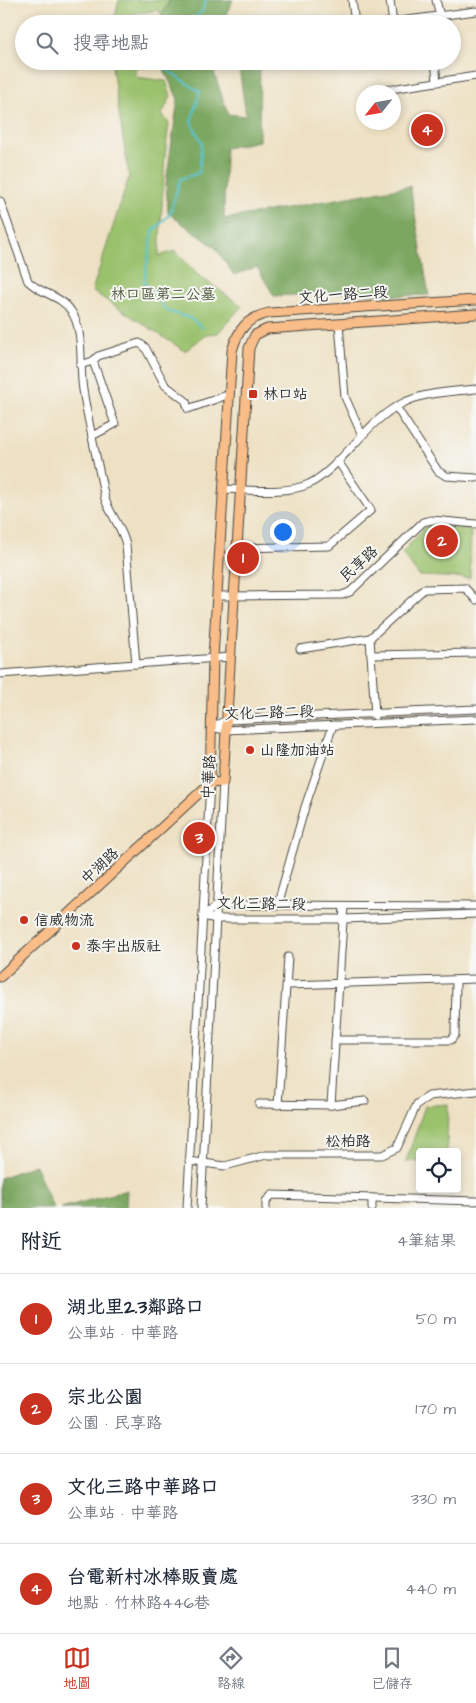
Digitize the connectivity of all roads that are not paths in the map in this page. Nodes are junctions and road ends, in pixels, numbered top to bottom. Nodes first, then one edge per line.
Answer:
1 (352, 0) edge
2 (390, 0) edge
3 (436, 0) edge
4 (476, 11) edge
5 (354, 15) edge
6 (391, 15) edge
7 (440, 15) edge
8 (447, 15) edge
9 (436, 70) edge
10 (476, 76) edge
11 (437, 82) junction
12 (401, 87) edge
13 (0, 201) edge
14 (476, 300) edge
15 (476, 314) edge
16 (339, 324) junction
17 (249, 348) joint
18 (232, 351) joint
19 (93, 361) junction
20 (80, 365) junction
21 (476, 389) edge
22 (230, 394) junction
23 (396, 407) junction
24 (362, 435) junction
25 (92, 436) junction
26 (337, 460) junction
27 (476, 478) edge
28 (225, 489) junction
29 (241, 490) junction
30 (476, 524) edge
31 (237, 548) junction
32 (218, 596) junction
33 (233, 597) junction
34 (476, 600) edge
35 (370, 638) junction
36 (300, 648) dead end
37 (476, 653) edge
38 (371, 655) junction
39 (231, 657) junction
40 (212, 658) junction
41 (136, 664) junction
42 (0, 674) edge
43 (476, 709) edge
44 (375, 713) junction
45 (226, 720) junction
46 (476, 720) edge
47 (376, 723) junction
48 (333, 725) junction
49 (211, 727) junction
50 (225, 730) junction
51 (223, 782) junction
52 (210, 783) junction
53 (216, 905) junction
54 (277, 906) junction
55 (344, 906) junction
56 (476, 906) edge
57 (476, 914) edge
58 (203, 916) junction
59 (216, 919) junction
60 (344, 919) junction
61 (288, 957) dead end
62 (0, 977) edge
63 (476, 979) edge
64 (456, 980) junction
65 (340, 982) junction
66 (288, 985) junction
67 (335, 1040) junction
68 (476, 1091) edge
69 (365, 1101) dead end
70 (259, 1104) dead end
71 (278, 1105) junction
72 (331, 1105) junction
73 (189, 1161) junction
74 (204, 1163) junction
75 (372, 1198) junction
76 (476, 1201) edge
77 (186, 1208) edge
78 (201, 1208) edge
79 (266, 1208) edge
80 (372, 1208) edge

1 - 5 street
2 - 6 street
3 - 7 street
4 - 8 street
9 - 11 street
10 - 11 street
11 - 12 street
13 - 20 street
14 - 18 main road, 文化一路二段
15 - 16 main road, 文化一路二段
16 - 17 main road, 文化一路二段
16 - 24 street
17 - 29 main road, 中華路
18 - 22 main road, 中華路
19 - 20 street
19 - 22 street
19 - 25 street
20 - 25 street
21 - 23 street
22 - 28 main road, 中華路
23 - 24 street
23 - 27 street
24 - 26 street
25 - 41 street
26 - 29 street
26 - 31 street
28 - 29 street
28 - 32 main road, 中華路
29 - 31 main road, 中華路
30 - 33 street, 民享路
31 - 33 main road, 中華路
32 - 33 street, 民享路
32 - 40 main road, 中華路
33 - 39 main road, 中華路
34 - 35 street
35 - 36 street
35 - 38 street
37 - 38 street
38 - 44 street
39 - 40 street
39 - 45 main road, 中華路
40 - 41 street
40 - 49 main road, 中華路
41 - 42 street
43 - 44 street, 文化二路二段
44 - 45 street, 文化二路二段
44 - 47 street
45 - 49 street, 文化二路二段
45 - 50 main road, 中華路
46 - 47 street, 文化二路二段
47 - 48 street, 文化二路二段
48 - 50 street, 文化二路二段
48 - 54 street
49 - 50 street, 文化二路二段
49 - 52 main road, 中華路
50 - 51 main road, 中華路
51 - 52 main road
51 - 53 street, 中華路
52 - 58 street, 中華路
52 - 62 main road, 中湖路
53 - 54 street, 文化三路二段
53 - 58 street, 文化三路二段
53 - 59 street, 中華路
54 - 55 street, 文化三路二段
55 - 56 street, 文化三路二段
55 - 60 street
57 - 60 street, 文化三路二段
58 - 59 street, 文化三路二段
58 - 73 street, 中華路
59 - 60 street, 文化三路二段
59 - 74 street, 中華路
60 - 65 street
61 - 66 street
63 - 64 street
64 - 65 street
64 - 67 street
65 - 66 street
65 - 67 street
66 - 71 street
67 - 72 street
68 - 74 street, 松柏路
69 - 72 street
70 - 71 street
71 - 72 street
73 - 74 street, 松柏路
73 - 77 street, 中華路
74 - 78 street, 中華路
75 - 76 street
75 - 79 street
75 - 80 street

